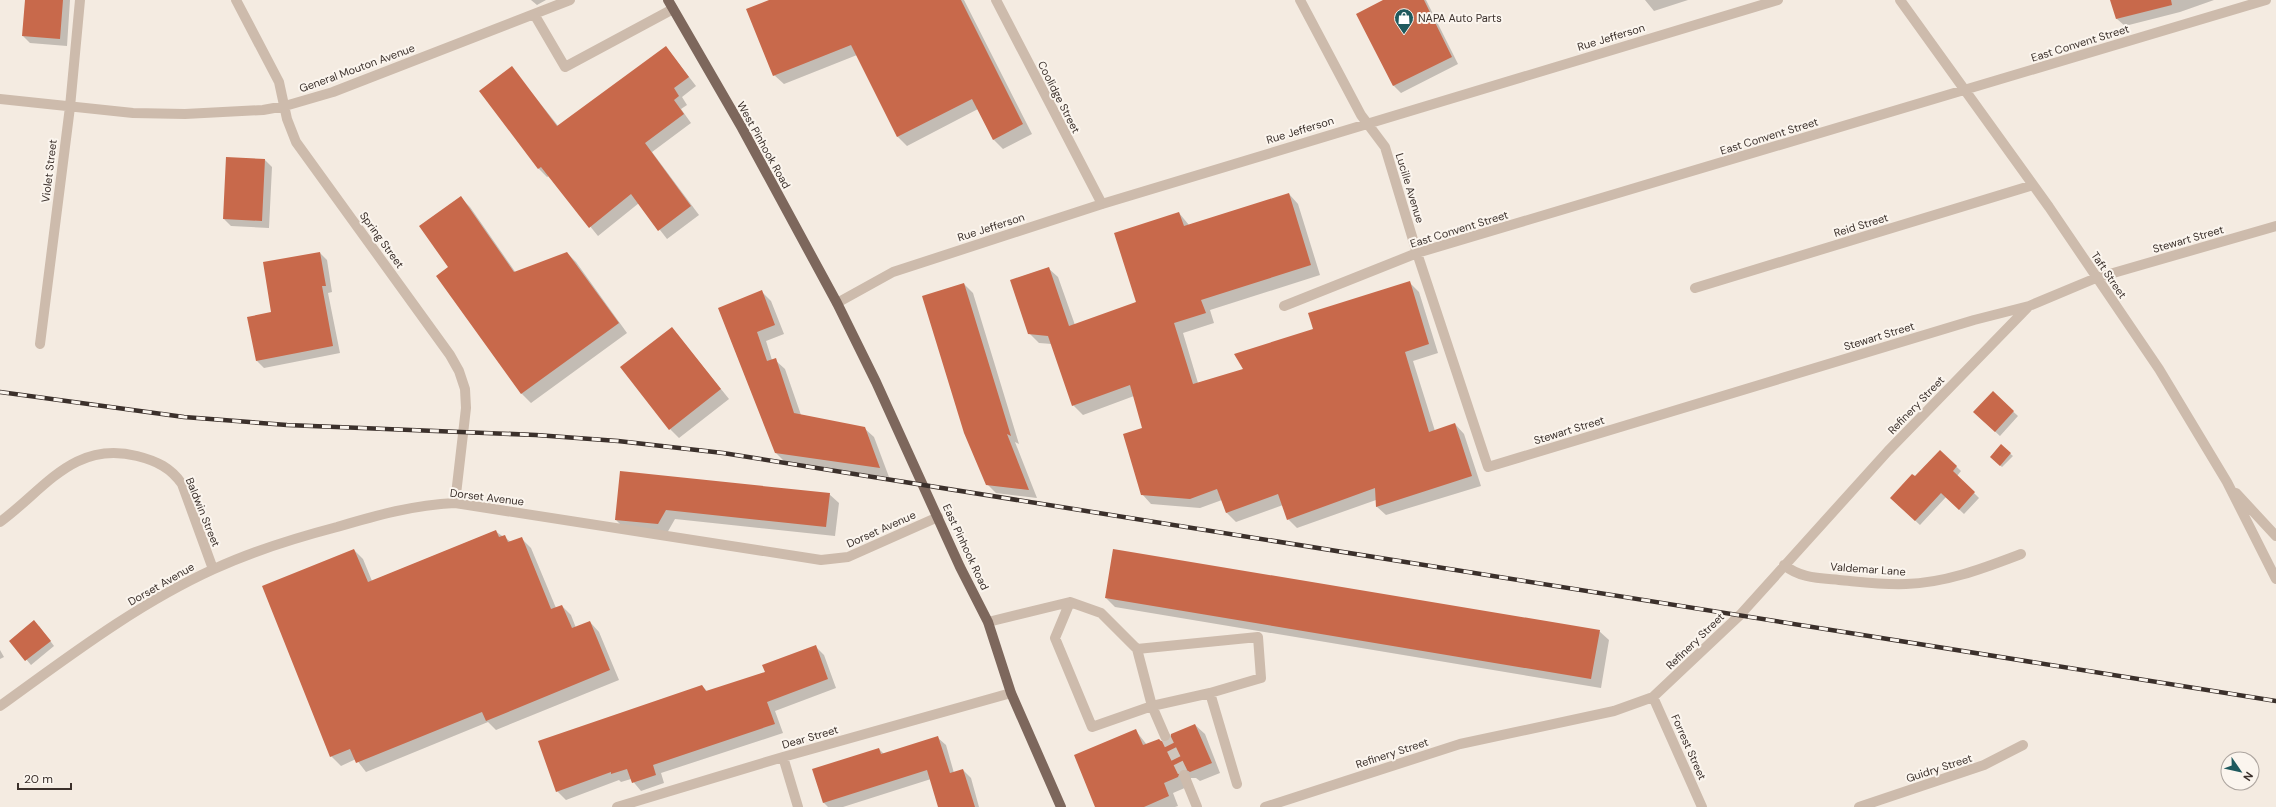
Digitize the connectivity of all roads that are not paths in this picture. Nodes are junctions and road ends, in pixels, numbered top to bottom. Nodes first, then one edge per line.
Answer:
1 (80, 0) edge
2 (236, 0) edge
3 (570, 0) edge
4 (996, 0) edge
5 (1300, 0) edge
6 (1778, 0) edge
7 (1900, 0) edge
8 (2266, 0) edge
9 (670, 4) edge
10 (534, 14) junction
11 (1964, 91) junction
12 (0, 99) edge
13 (285, 106) junction
14 (70, 107) junction
15 (1366, 123) junction
16 (2033, 185) junction
17 (1102, 204) junction
18 (2276, 226) edge
19 (1417, 253) junction
20 (2096, 278) junction
21 (1695, 288) dead end
22 (838, 303) junction
23 (1284, 306) dead end
24 (2028, 306) junction
25 (40, 344) dead end
26 (1488, 467) joint
27 (2227, 482) junction
28 (455, 503) junction
29 (938, 517) junction
30 (0, 522) edge
31 (2276, 536) edge
32 (2021, 554) dead end
33 (1784, 565) junction
34 (213, 569) junction
35 (2276, 579) edge
36 (1070, 602) junction
37 (988, 622) junction
38 (1137, 649) junction
39 (1011, 693) junction
40 (1210, 693) junction
41 (1653, 697) junction
42 (0, 706) edge
43 (1152, 706) junction
44 (1164, 736) tunnel mouth
45 (2023, 745) dead end
46 (784, 757) junction
47 (1184, 775) tunnel mouth
48 (1237, 784) dead end
49 (617, 807) edge
50 (798, 807) edge
51 (1060, 807) edge
52 (1197, 807) edge
53 (1265, 807) edge
54 (1702, 807) edge
55 (1860, 807) edge

1 - 14 street, Violet Street
2 - 13 street, Spring Street
3 - 10 street, General Mouton Avenue
4 - 17 street, Coolidge Street
5 - 15 street, Lucille Avenue
6 - 15 street, Rue Jefferson
7 - 11 street, Taft Street
8 - 11 street, East Convent Street
9 - 10 street
9 - 22 main road, West Pinhook Road
10 - 13 street, General Mouton Avenue
11 - 16 street, Taft Street
11 - 19 street, East Convent Street
12 - 14 street, General Mouton Avenue
13 - 14 street, General Mouton Avenue
13 - 28 street, Spring Street
14 - 25 street, Violet Street
15 - 17 street, Rue Jefferson
15 - 19 street, Lucille Avenue
16 - 20 street, Taft Street
16 - 21 street, Reid Street
17 - 22 street, Rue Jefferson
18 - 20 street, Stewart Street
19 - 23 street, East Convent Street
19 - 26 street, Lucille Avenue
20 - 24 street, Stewart Street
20 - 27 street, Taft Street
22 - 29 main road, East Pinhook Road
24 - 26 street, Stewart Street
24 - 33 street, Refinery Street
27 - 31 street
27 - 35 street, Taft Street
28 - 29 street, Dorset Avenue
28 - 34 street, Dorset Avenue
29 - 37 main road, East Pinhook Road
30 - 34 street, Baldwin Street
32 - 33 street, Valdemar Lane
33 - 41 street, Refinery Street
34 - 42 street, Dorset Avenue
36 - 37 street
36 - 38 street
36 - 43 street
37 - 39 main road, East Pinhook Road
38 - 40 street
38 - 43 street
39 - 46 street, Dear Street
39 - 51 main road, East Pinhook Road
40 - 43 street
40 - 48 street
41 - 53 street, Refinery Street
41 - 54 street, Forrest Street
43 - 44 street
45 - 55 street, Guidry Street
46 - 49 street, Dear Street
46 - 50 street
47 - 52 street

